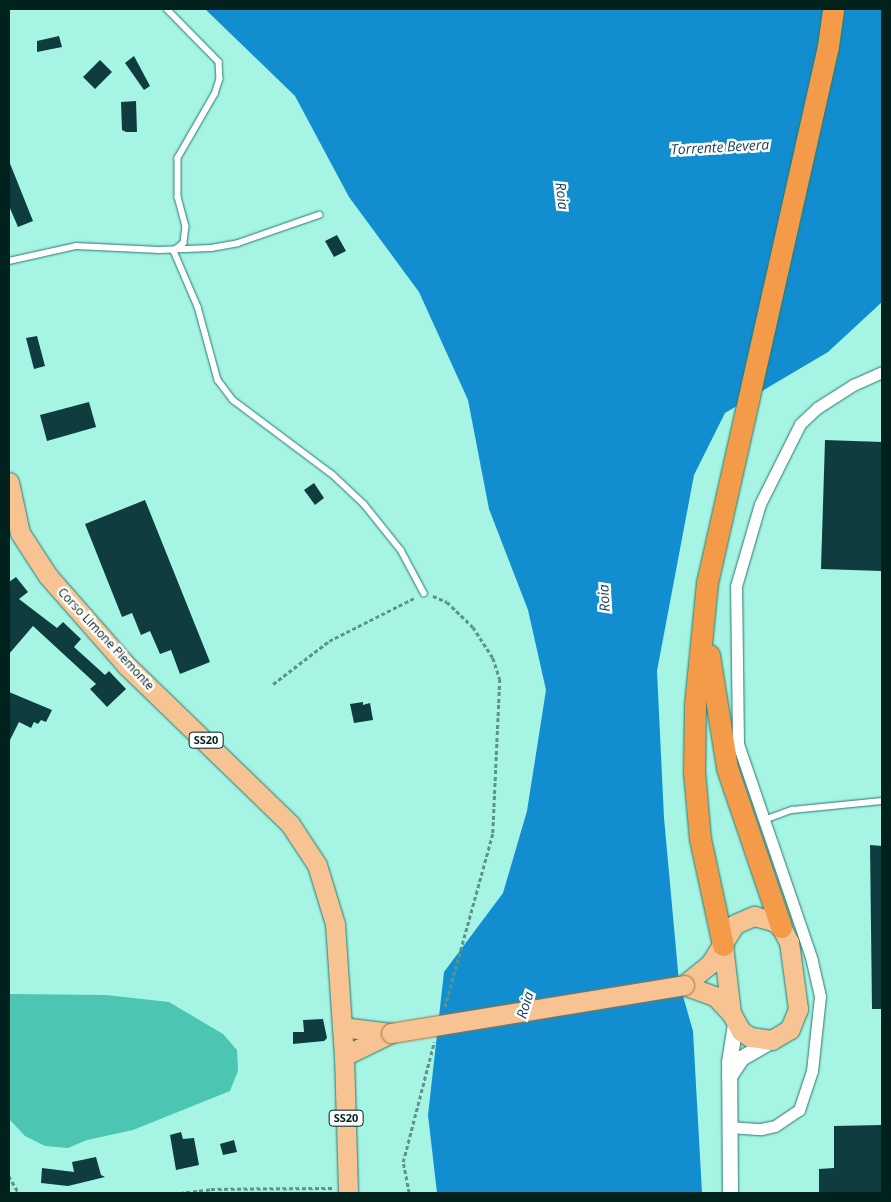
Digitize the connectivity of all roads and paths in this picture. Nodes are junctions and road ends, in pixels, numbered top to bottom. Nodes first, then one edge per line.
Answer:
1 (166, 9) edge
2 (833, 9) edge
3 (319, 215) dead end
4 (174, 250) junction
5 (9, 262) edge
6 (882, 372) edge
7 (9, 482) edge
8 (424, 593) junction
9 (704, 615) junction
10 (273, 684) dead end
11 (882, 801) edge
12 (763, 820) junction
13 (781, 927) junction
14 (723, 944) junction
15 (684, 985) junction
16 (442, 1016) dead end
17 (733, 1018) junction
18 (391, 1033) junction
19 (437, 1034) dead end
20 (772, 1040) junction
21 (343, 1042) junction
22 (729, 1077) junction
23 (729, 1127) junction
24 (9, 1176) edge
25 (211, 1189) junction
26 (349, 1190) edge
27 (19, 1193) edge
28 (180, 1193) edge
29 (206, 1193) edge
30 (409, 1193) edge
31 (730, 1193) edge

1 - 4 lane
2 - 9 highway
3 - 4 lane
4 - 5 lane
4 - 8 lane
6 - 12 street
7 - 21 main road, Corso Limone Piemonte / SS20
8 - 10 path
8 - 16 path
9 - 13 highway
9 - 14 highway
11 - 12 lane
12 - 23 street
13 - 14 main road
13 - 20 main road
14 - 15 main road
14 - 17 main road
15 - 17 main road
15 - 18 main road, bridge
17 - 20 main road
17 - 22 street
18 - 21 main road
18 - 21 main road
19 - 30 path
20 - 22 street
21 - 26 main road, SS20
22 - 23 street
23 - 31 street
24 - 27 path
25 - 26 path
25 - 28 path
25 - 29 path

